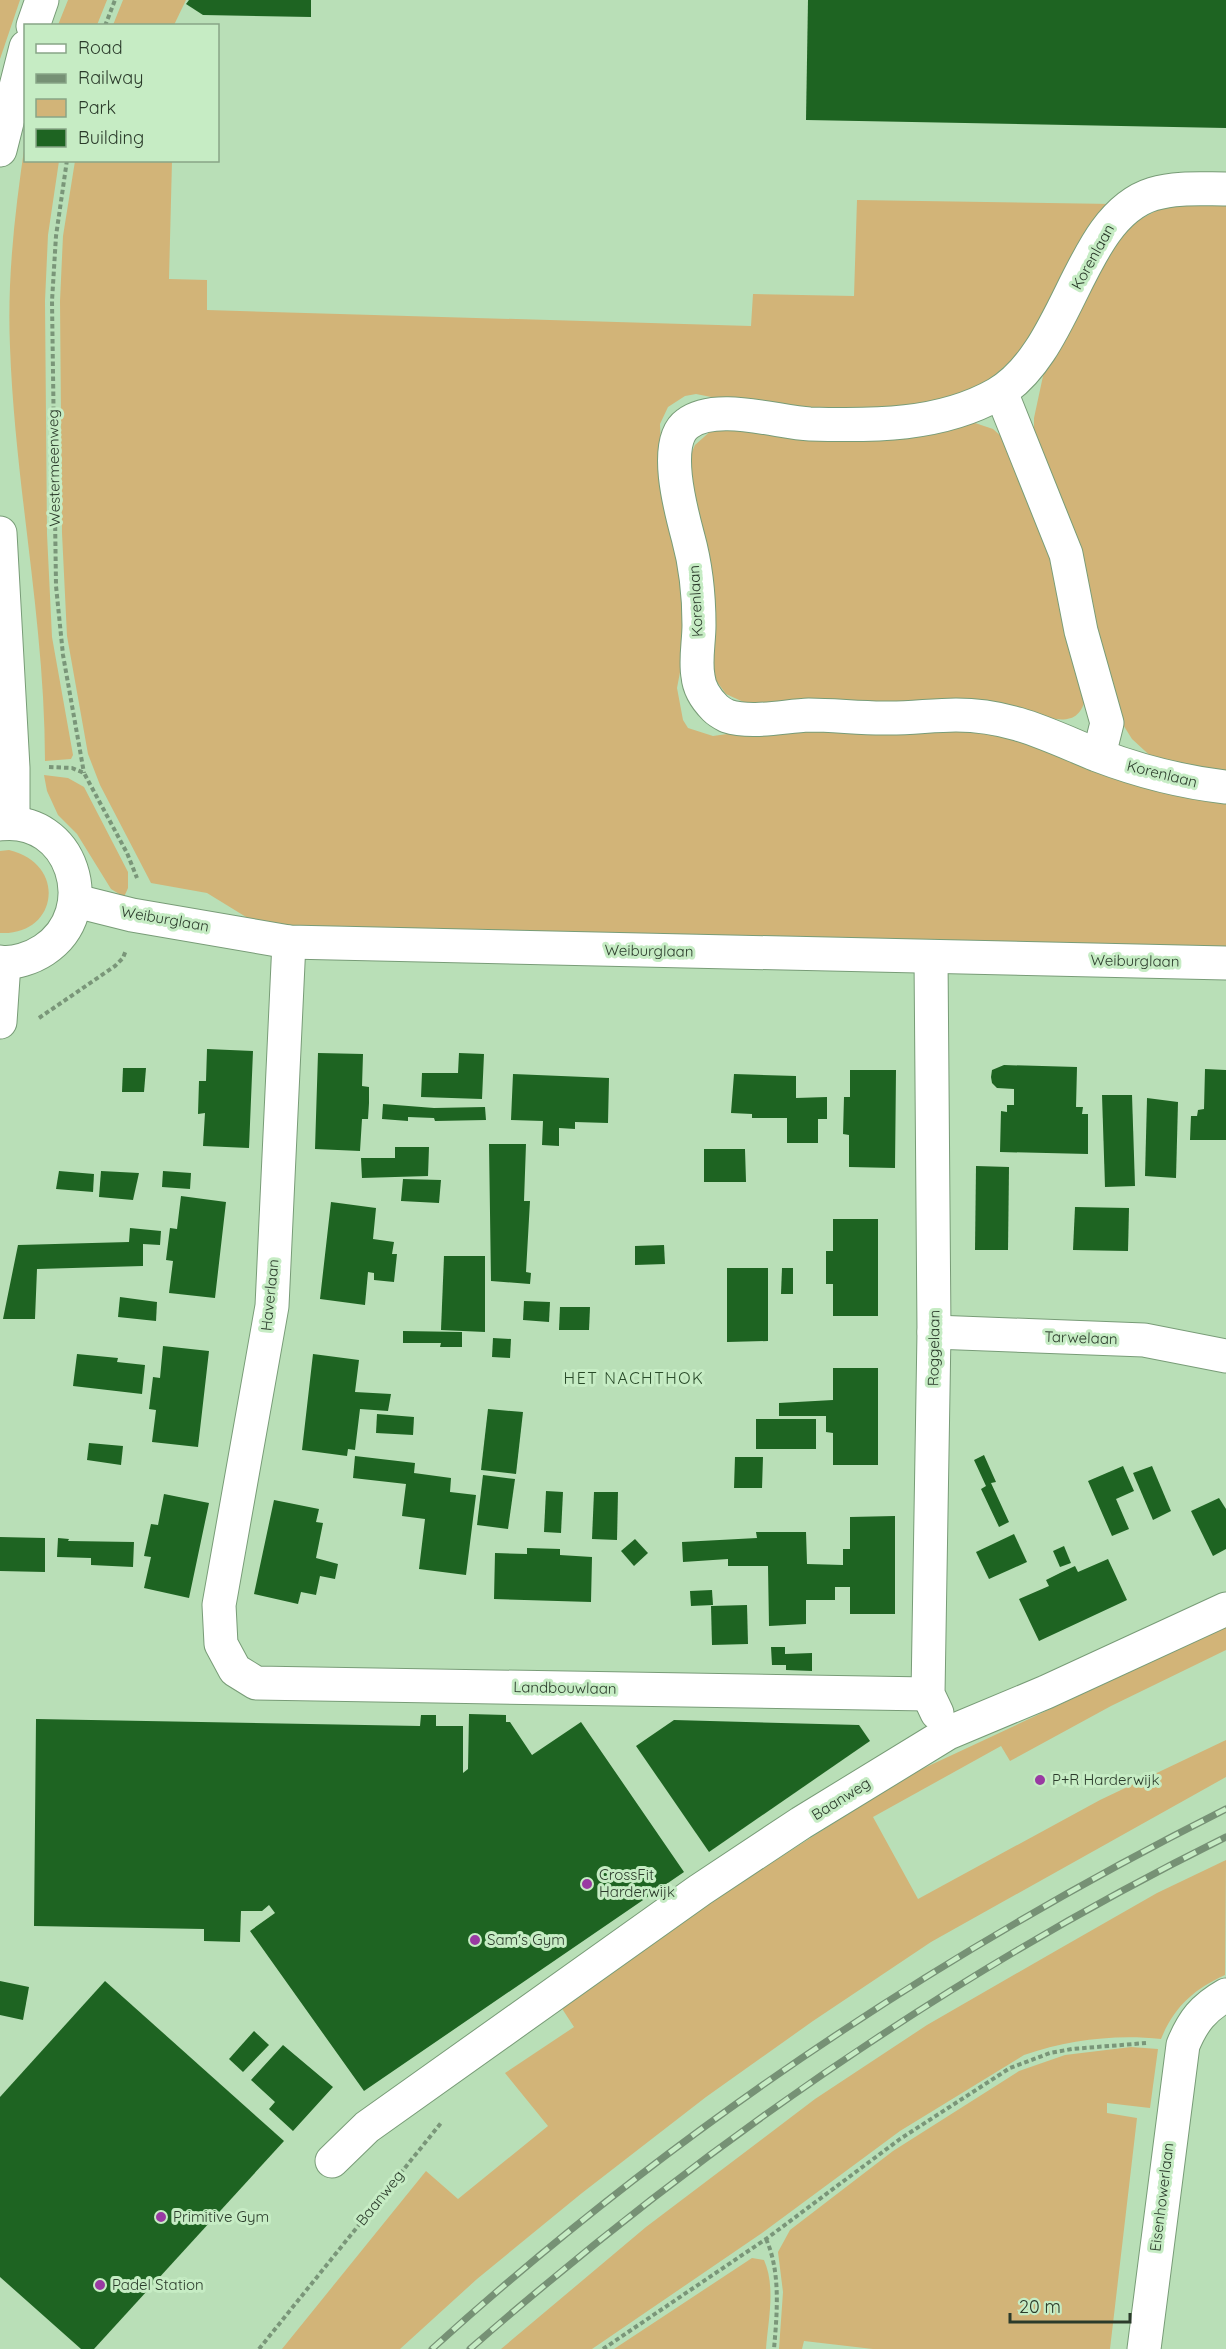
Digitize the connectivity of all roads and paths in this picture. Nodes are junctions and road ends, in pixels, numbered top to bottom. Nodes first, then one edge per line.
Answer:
1 (42, 0) edge
2 (115, 0) edge
3 (34, 24) edge
4 (106, 24) edge
5 (24, 55) edge
6 (0, 150) edge
7 (67, 162) edge
8 (1226, 189) edge
9 (1001, 392) junction
10 (0, 533) edge
11 (1099, 755) junction
12 (84, 773) dead end
13 (1226, 787) edge
14 (6, 823) edge
15 (76, 901) junction
16 (290, 942) junction
17 (931, 957) junction
18 (2, 962) edge
19 (1226, 963) edge
20 (101, 977) dead end
21 (0, 1020) edge
22 (934, 1332) junction
23 (1226, 1356) edge
24 (1226, 1609) edge
25 (221, 1644) joint
26 (928, 1694) junction
27 (948, 1733) junction
28 (1226, 1995) edge
29 (1183, 2045) junction
30 (445, 2118) dead end
31 (332, 2161) dead end
32 (766, 2239) junction
33 (259, 2349) edge
34 (603, 2349) edge
35 (774, 2349) edge
36 (1144, 2349) edge

1 - 3 street
2 - 4 path
5 - 6 street
7 - 12 path, Westermeenweg
8 - 9 street, Korenlaan
9 - 11 street
9 - 11 street, Korenlaan
10 - 14 street
11 - 13 street, Korenlaan
14 - 15 street
15 - 16 street, Weiburglaan
15 - 18 street
16 - 17 street, Weiburglaan
16 - 25 street, Haverlaan
17 - 19 street, Weiburglaan
17 - 22 street, Roggelaan
18 - 21 street
20 - 21 path
22 - 23 street, Tarwelaan
22 - 26 street, Roggelaan
24 - 27 street, Baanweg
25 - 26 street, Landbouwlaan
26 - 27 street, Roggelaan
27 - 31 street, Baanweg
28 - 29 street, Eisenhowerlaan
29 - 32 path
29 - 36 street, Eisenhowerlaan
30 - 33 path, Baanweg
32 - 34 path
32 - 35 path

